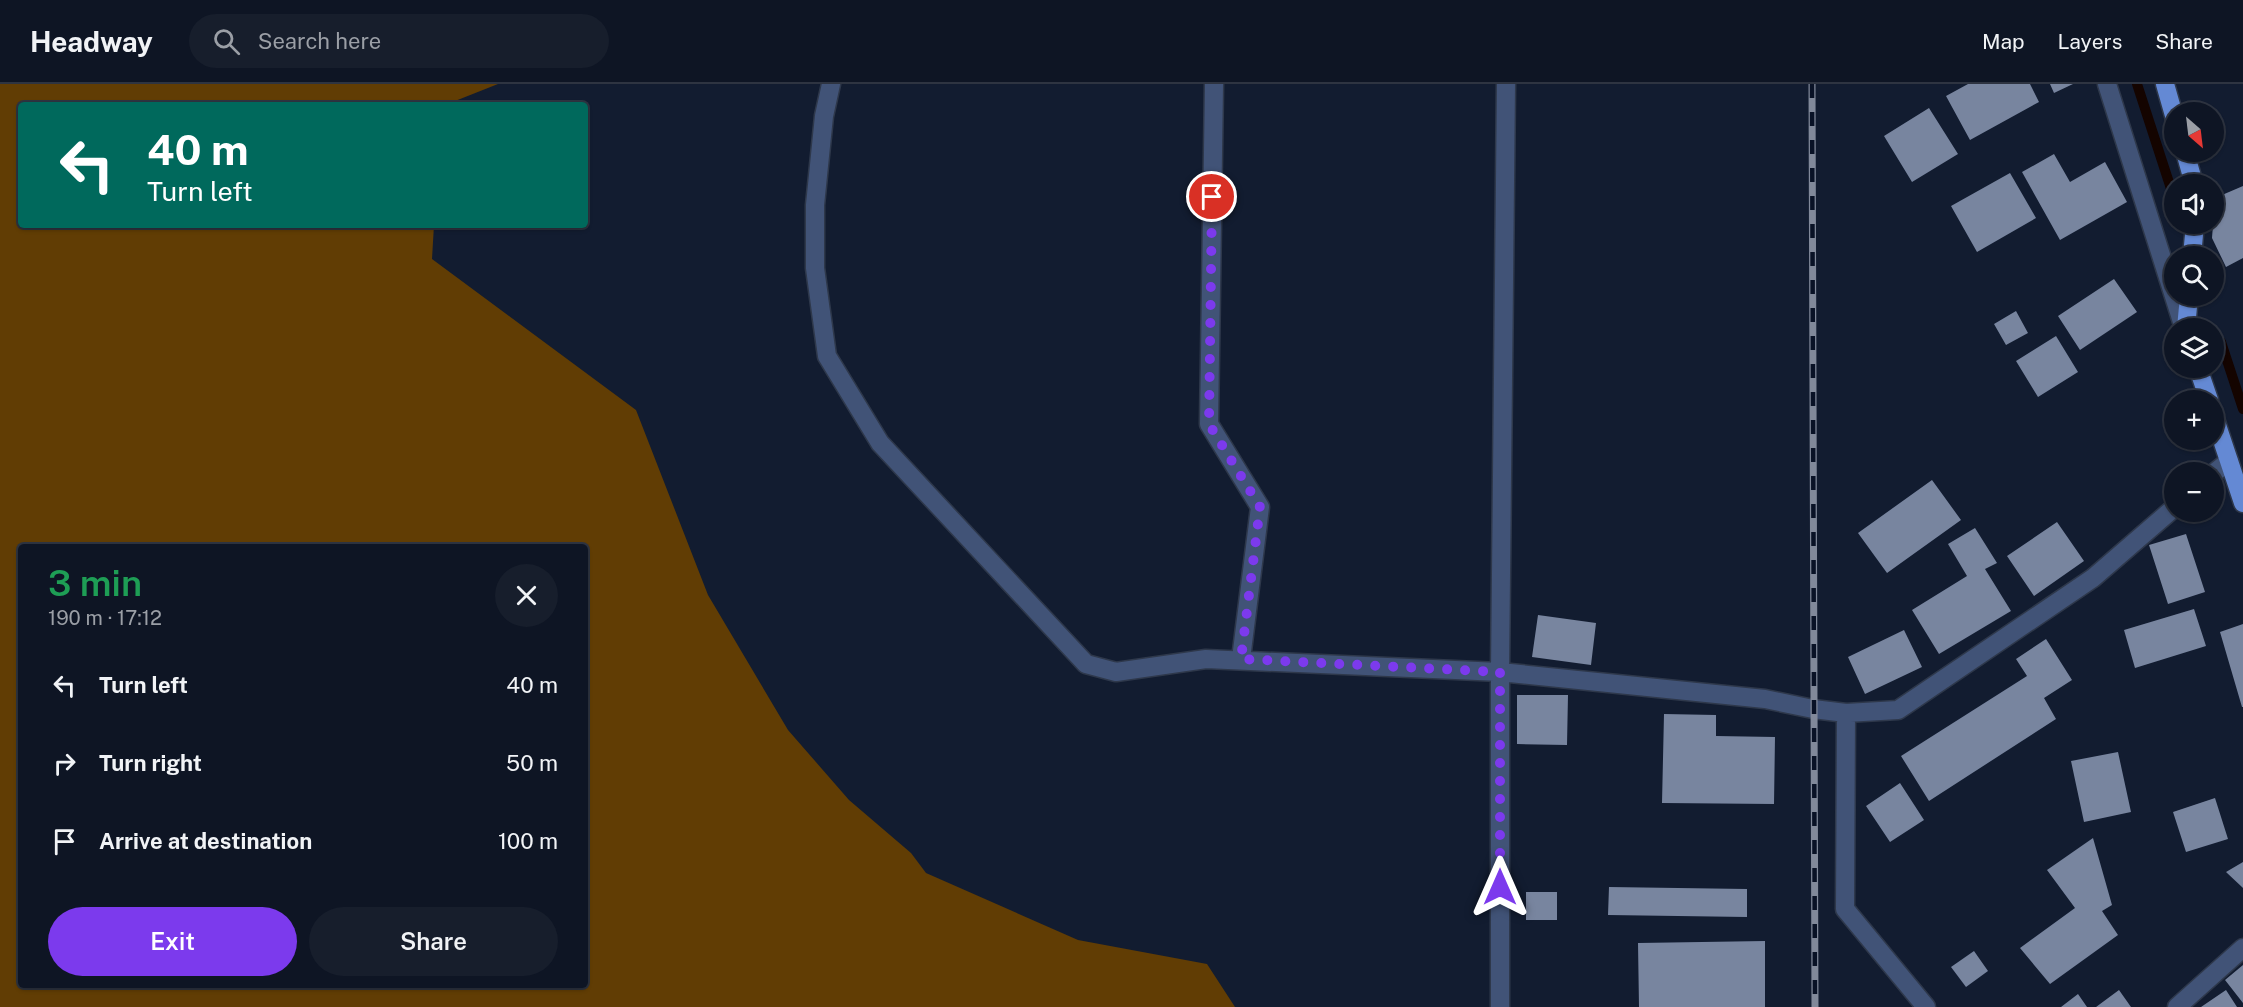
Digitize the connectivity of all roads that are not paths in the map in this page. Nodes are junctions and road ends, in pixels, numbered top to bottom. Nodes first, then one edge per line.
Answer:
1 (831, 84) edge
2 (1214, 84) edge
3 (1506, 84) edge
4 (2107, 84) edge
5 (2164, 84) edge
6 (2170, 102) edge
7 (2182, 318) edge
8 (2224, 445) edge
9 (2229, 460) junction
10 (2224, 464) edge
11 (2243, 503) edge
12 (2164, 517) edge
13 (1241, 659) junction
14 (1500, 672) junction
15 (1846, 713) junction
16 (2243, 948) edge
17 (1500, 1007) edge
18 (1926, 1007) edge
19 (2177, 1007) edge

1 - 13 street
2 - 13 street
3 - 14 street
4 - 7 street
5 - 6 main road
8 - 9 main road
9 - 10 street
9 - 11 main road
12 - 15 street
13 - 14 street
14 - 15 street
14 - 17 street
15 - 18 street
16 - 19 street

